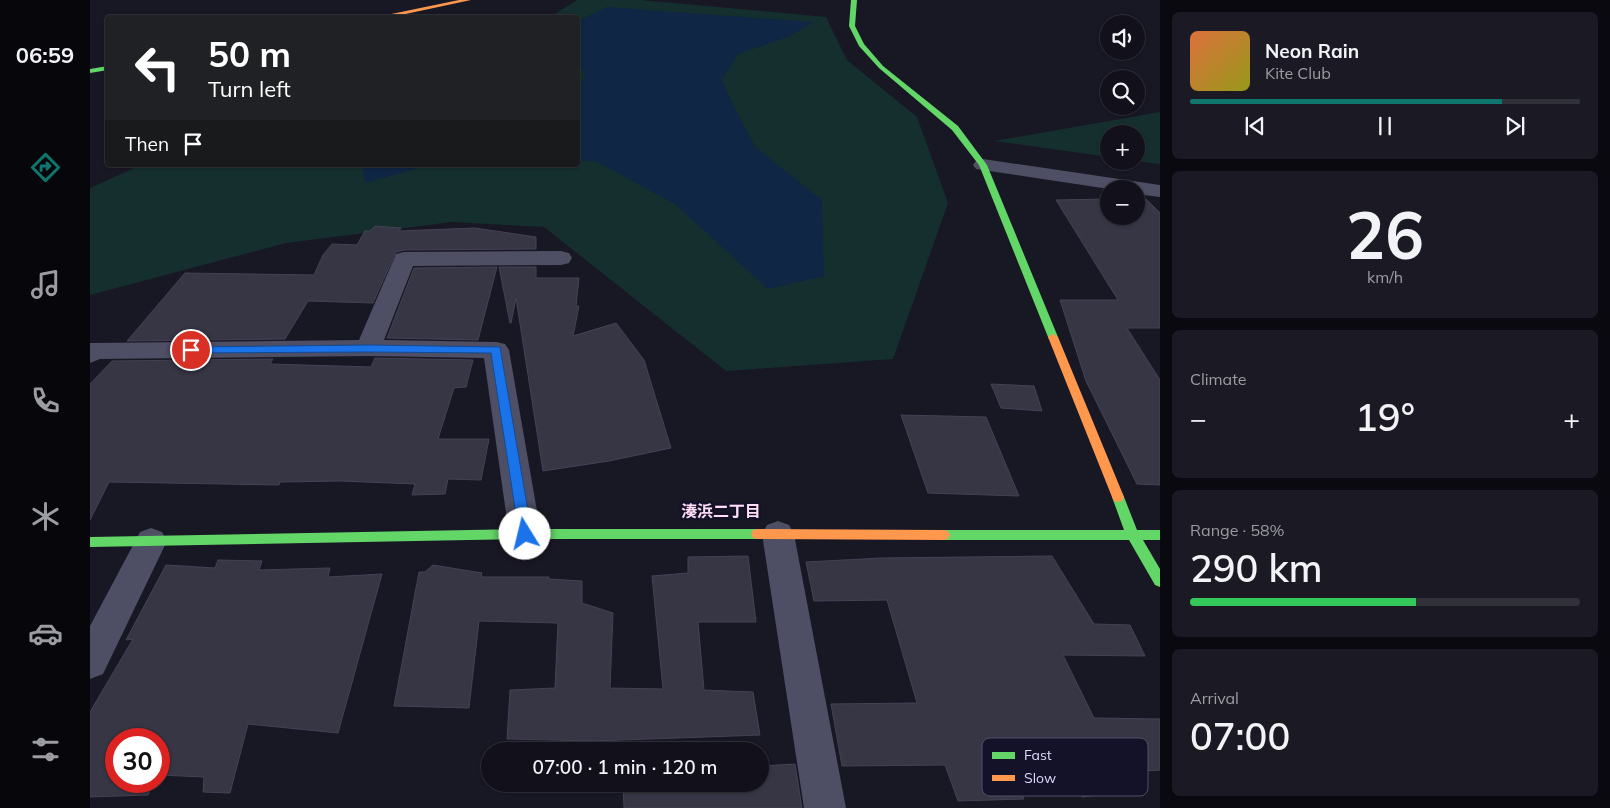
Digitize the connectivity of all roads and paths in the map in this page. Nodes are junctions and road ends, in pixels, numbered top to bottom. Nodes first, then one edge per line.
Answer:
1 (468, 0) edge
2 (854, 0) edge
3 (390, 15) edge
4 (105, 69) edge
5 (90, 72) edge
6 (983, 165) junction
7 (1160, 191) edge
8 (561, 258) dead end
9 (368, 348) junction
10 (90, 354) edge
11 (525, 534) junction
12 (778, 534) junction
13 (1134, 535) junction
14 (1160, 535) edge
15 (151, 541) junction
16 (90, 542) edge
17 (1160, 581) edge
18 (90, 662) edge
19 (825, 808) edge

1 - 3 street
2 - 6 street
4 - 5 street
6 - 7 street
6 - 13 street
8 - 9 street
9 - 10 street
9 - 11 street
11 - 12 street
11 - 15 street
12 - 13 street
12 - 19 street
13 - 14 street
13 - 17 street
15 - 16 street
15 - 18 street

